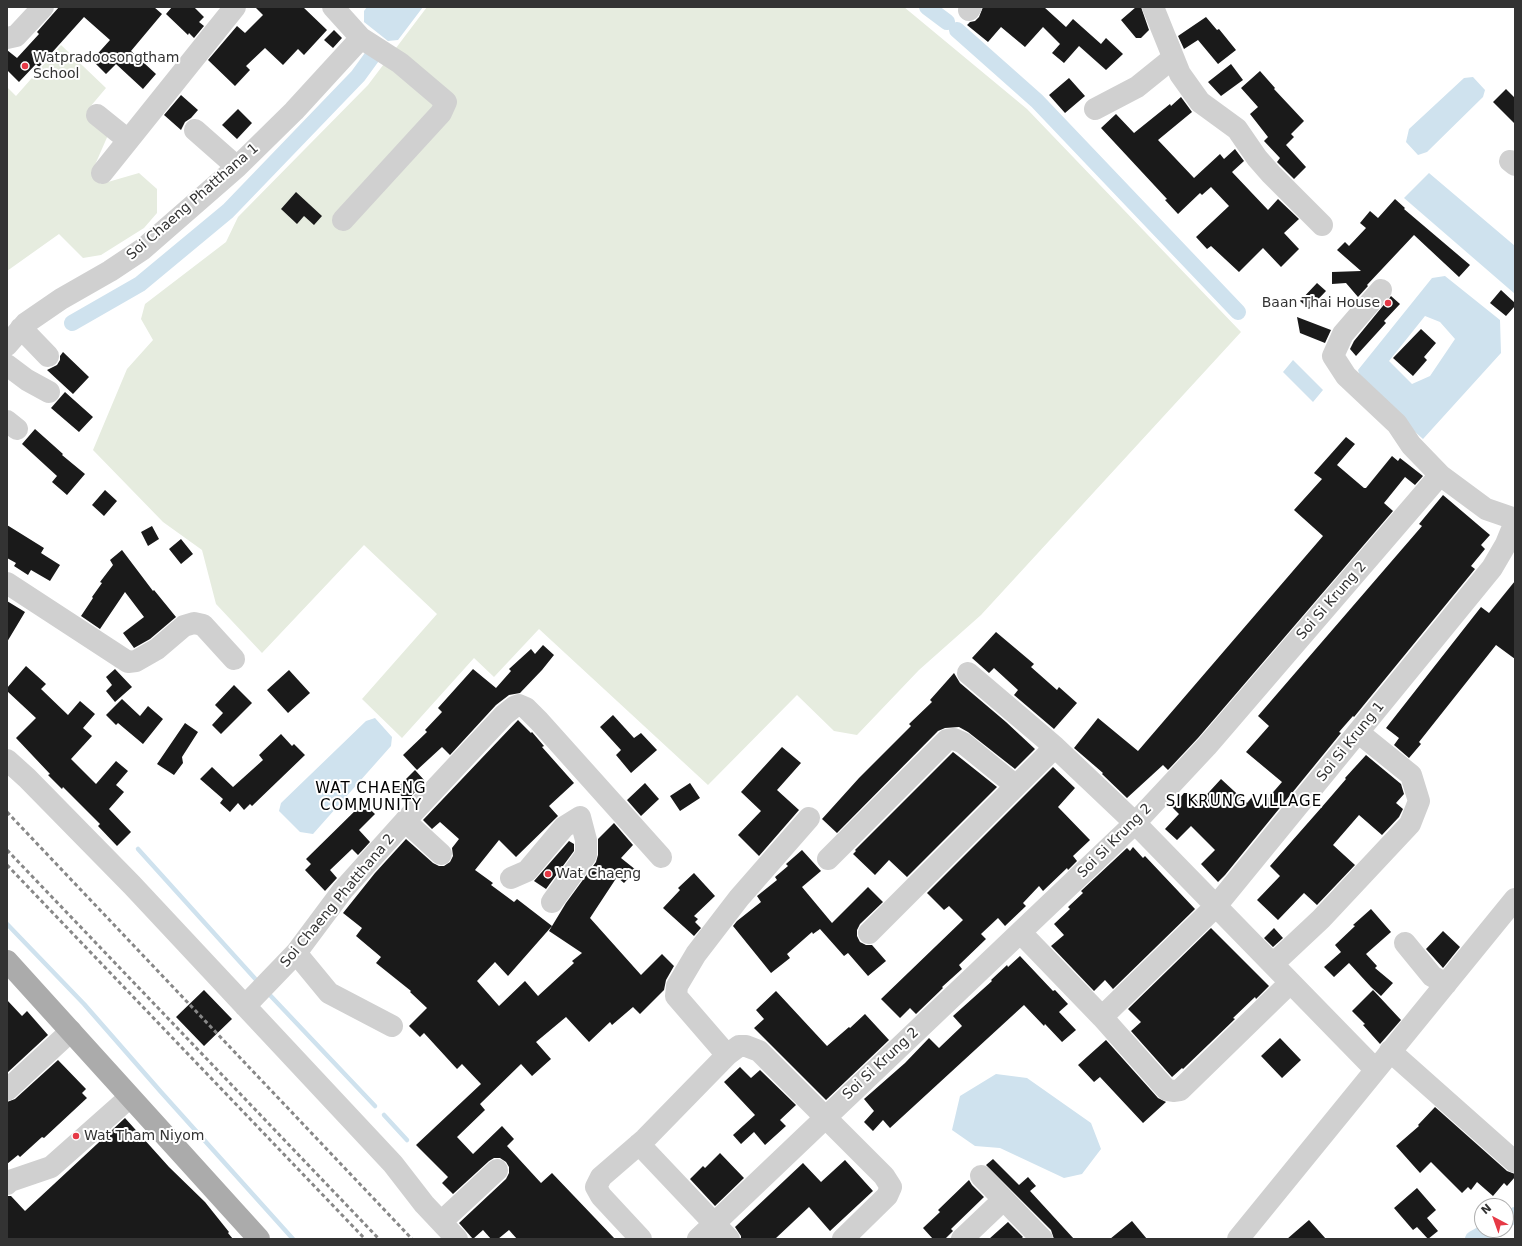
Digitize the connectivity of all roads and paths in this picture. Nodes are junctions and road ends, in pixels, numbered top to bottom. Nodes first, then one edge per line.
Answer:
1 (43, 7) edge
2 (235, 7) edge
3 (332, 7) edge
4 (1153, 7) edge
5 (7, 38) edge
6 (361, 38) junction
7 (1173, 58) junction
8 (1095, 109) dead end
9 (97, 115) dead end
10 (195, 130) dead end
11 (128, 140) junction
12 (237, 167) junction
13 (102, 173) dead end
14 (343, 220) dead end
15 (1322, 224) dead end
16 (1381, 290) dead end
17 (21, 328) junction
18 (7, 345) edge
19 (48, 356) dead end
20 (7, 365) edge
21 (49, 392) dead end
22 (1440, 476) junction
23 (1515, 519) edge
24 (1515, 522) edge
25 (7, 582) edge
26 (234, 659) dead end
27 (968, 673) dead end
28 (1359, 733) junction
29 (1055, 746) junction
30 (7, 760) edge
31 (1016, 786) junction
32 (606, 796) junction
33 (580, 817) junction
34 (809, 818) dead end
35 (405, 821) junction
36 (1135, 822) junction
37 (441, 854) dead end
38 (661, 857) dead end
39 (828, 859) dead end
40 (511, 878) dead end
41 (1515, 899) edge
42 (552, 902) dead end
43 (1216, 906) junction
44 (869, 933) dead end
45 (1021, 933) junction
46 (1405, 943) dead end
47 (296, 953) junction
48 (7, 961) edge
49 (1273, 964) junction
50 (1290, 983) junction
51 (1446, 984) junction
52 (245, 1006) junction
53 (1102, 1017) junction
54 (392, 1026) dead end
55 (71, 1031) junction
56 (1390, 1051) junction
57 (728, 1055) junction
58 (1370, 1064) dead end
59 (7, 1090) edge
60 (130, 1097) junction
61 (824, 1117) junction
62 (639, 1144) junction
63 (1515, 1162) edge
64 (498, 1170) dead end
65 (981, 1176) dead end
66 (8, 1181) edge
67 (1003, 1200) junction
68 (441, 1222) junction
69 (715, 1223) junction
70 (259, 1239) edge
71 (457, 1239) edge
72 (641, 1239) edge
73 (698, 1239) edge
74 (729, 1239) edge
75 (843, 1239) edge
76 (962, 1239) edge
77 (1042, 1239) edge
78 (1238, 1239) edge

1 - 5 street
2 - 11 street
3 - 6 street
4 - 7 street
6 - 12 street, Soi Chaeng Phatthana 1
6 - 14 street
7 - 8 street
7 - 15 street
9 - 11 street
10 - 12 street
11 - 13 street
12 - 17 street, Soi Chaeng Phatthana 1
16 - 22 street
17 - 18 street, Soi Chaeng Phatthana 1
17 - 19 street
20 - 21 street
22 - 23 street
22 - 36 street, Soi Si Krung 2
24 - 28 street, Soi Si Krung 1
25 - 26 street
27 - 29 street
28 - 43 street, Soi Si Krung 1
28 - 49 street
29 - 31 street
29 - 36 street
30 - 52 street
31 - 39 street
31 - 44 street
32 - 33 street
32 - 35 street, Soi Chaeng Phatthana 2
32 - 38 street, Soi Chaeng Phatthana 2
33 - 40 street
33 - 42 street
34 - 57 street
35 - 37 street
35 - 47 street, Soi Chaeng Phatthana 2
36 - 43 street
36 - 45 street, Soi Si Krung 2
41 - 51 street
43 - 49 street
43 - 53 street, Soi Si Krung 1
45 - 53 street
45 - 61 street, Soi Si Krung 2
46 - 51 street
47 - 52 street, Soi Chaeng Phatthana 2
47 - 54 street
48 - 55 main road
49 - 50 street
50 - 53 street
50 - 58 street
51 - 56 street
52 - 68 street
55 - 59 street
55 - 60 main road
56 - 63 street
56 - 78 street
57 - 61 street
57 - 62 street
60 - 66 street
60 - 70 main road
61 - 69 street, Soi Si Krung 2
61 - 75 street
62 - 69 street
62 - 72 street
64 - 68 street
65 - 67 street
67 - 76 street
67 - 77 street
68 - 71 street
69 - 73 street, Soi Si Krung 2
69 - 74 street

